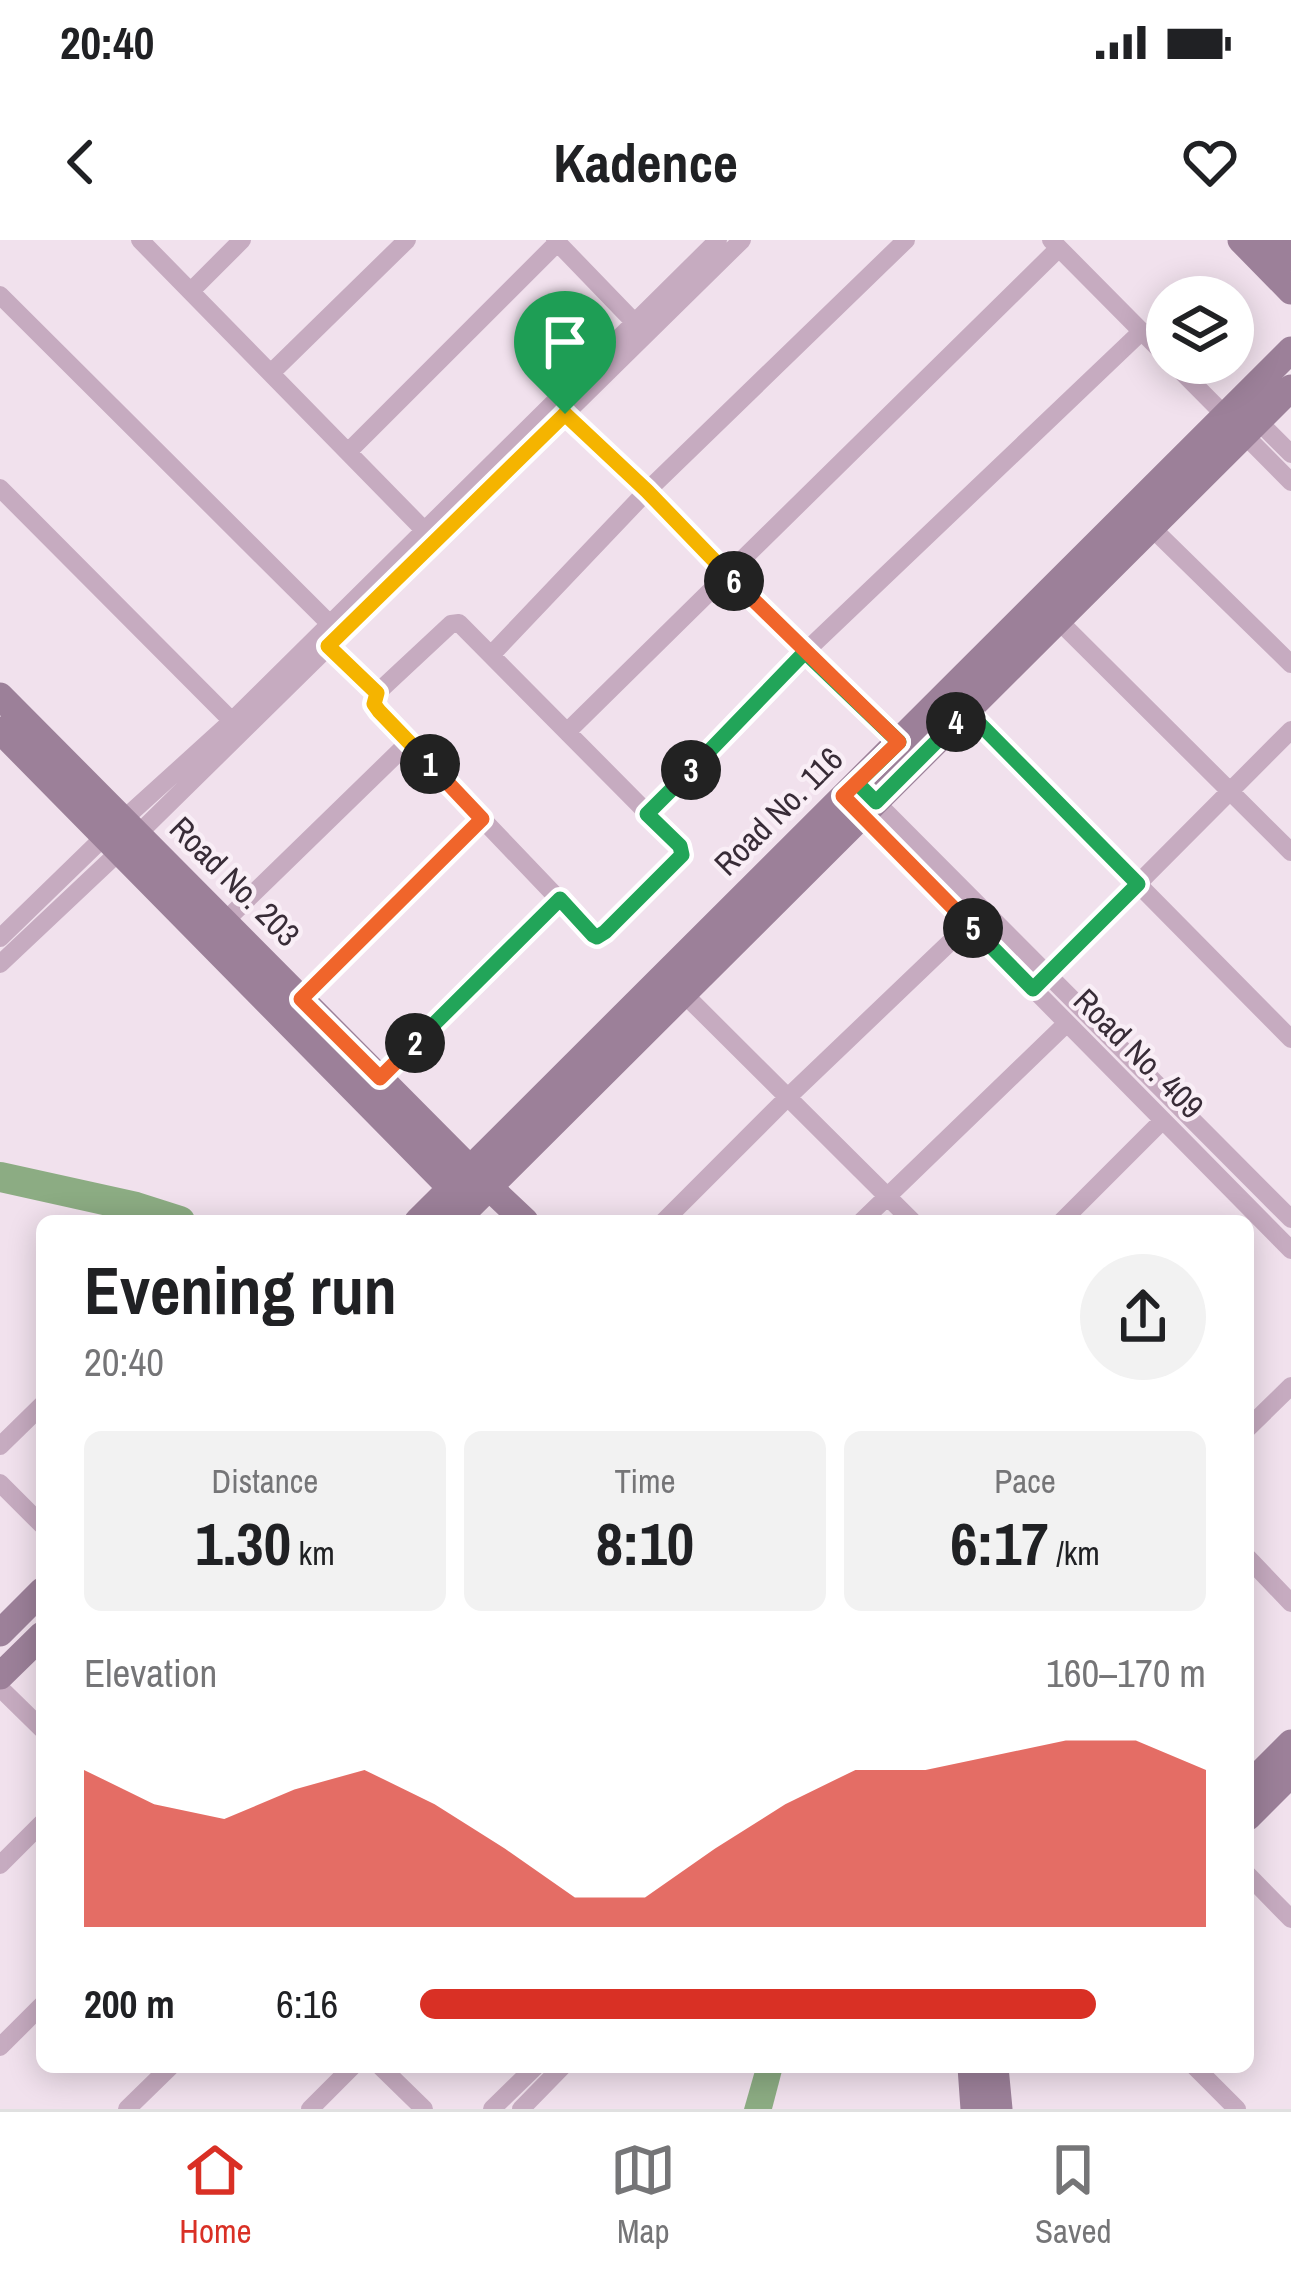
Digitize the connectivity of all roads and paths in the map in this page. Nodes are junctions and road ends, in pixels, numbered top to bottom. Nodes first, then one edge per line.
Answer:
1 (140, 240) edge
2 (242, 240) edge
3 (406, 240) edge
4 (718, 240) edge
5 (742, 240) edge
6 (906, 240) edge
7 (1241, 240) edge
8 (1273, 240) edge
9 (556, 241) edge
10 (1055, 244) edge
11 (1291, 258) edge
12 (190, 291) junction
13 (1291, 291) edge
14 (0, 295) edge
15 (640, 328) junction
16 (1142, 332) junction
17 (1146, 336) edge
18 (1291, 350) edge
19 (271, 373) junction
20 (1200, 384) edge
21 (1291, 388) edge
22 (559, 408) junction
23 (1242, 418) junction
24 (347, 452) junction
25 (1291, 454) edge
26 (1291, 482) edge
27 (0, 488) edge
28 (647, 491) junction
29 (1151, 527) junction
30 (425, 531) junction
31 (728, 575) junction
32 (1058, 620) junction
33 (331, 624) junction
34 (328, 646) junction
35 (805, 652) junction
36 (492, 654) junction
37 (1291, 664) edge
38 (377, 693) junction
39 (0, 696) edge
40 (967, 711) junction
41 (232, 721) junction
42 (1291, 730) edge
43 (568, 731) junction
44 (409, 742) junction
45 (899, 742) junction
46 (5, 744) edge
47 (1230, 791) junction
48 (860, 799) junction
49 (647, 814) junction
50 (482, 819) junction
51 (121, 836) junction
52 (1291, 852) edge
53 (1138, 884) junction
54 (560, 899) junction
55 (224, 922) junction
56 (969, 924) junction
57 (0, 938) edge
58 (0, 964) edge
59 (1040, 982) junction
60 (684, 994) junction
61 (301, 999) junction
62 (1066, 1022) junction
63 (1291, 1039) edge
64 (380, 1078) junction
65 (788, 1097) junction
66 (1163, 1120) junction
67 (888, 1196) junction
68 (470, 1199) edge
69 (432, 1215) edge
70 (510, 1215) edge
71 (670, 1215) edge
72 (868, 1215) edge
73 (906, 1215) edge
74 (1068, 1215) edge
75 (1246, 1215) edge
76 (1291, 1219) edge
77 (1254, 1224) edge
78 (1291, 1250) edge
79 (1291, 1386) edge
80 (36, 1411) edge
81 (1254, 1422) edge
82 (0, 1446) edge
83 (0, 1483) edge
84 (36, 1519) edge
85 (1254, 1563) edge
86 (1288, 1594) edge
87 (36, 1597) edge
88 (0, 1633) edge
89 (36, 1641) edge
90 (0, 1676) edge
91 (0, 1688) edge
92 (36, 1724) edge
93 (1291, 1743) edge
94 (1291, 1774) edge
95 (1254, 1780) edge
96 (1254, 1811) edge
97 (36, 1828) edge
98 (0, 1865) edge
99 (1254, 1880) edge
100 (1291, 1918) edge
101 (36, 2012) edge
102 (0, 2047) edge
103 (164, 2073) edge
104 (346, 2073) edge
105 (387, 2073) edge
106 (529, 2073) edge
107 (556, 2073) edge
108 (996, 2073) edge
109 (1201, 2073) edge
110 (127, 2109) edge
111 (310, 2109) edge
112 (424, 2109) edge
113 (492, 2109) edge
114 (520, 2109) edge
115 (999, 2109) edge
116 (1237, 2109) edge

1 - 12 street
2 - 12 street
3 - 19 street
4 - 15 street
5 - 15 street
6 - 28 street
7 - 13 street
8 - 11 street
9 - 15 street
9 - 24 street
10 - 16 street
10 - 31 street
12 - 19 street
14 - 33 street
15 - 22 street
16 - 17 street
16 - 35 street
18 - 23 street, Road No. 116
19 - 24 street
20 - 23 street
21 - 23 street, Road No. 116
22 - 28 street
22 - 30 street
22 - 34 street
23 - 25 street
23 - 26 street
23 - 29 street, Road No. 116
23 - 45 street, Road No. 116
24 - 30 street
27 - 41 street
28 - 31 street
28 - 36 street
29 - 32 street, Road No. 116
29 - 37 street
30 - 33 street
31 - 35 street
31 - 43 street
32 - 40 street, Road No. 116
32 - 47 street
33 - 41 street
34 - 38 street
34 - 51 street
35 - 45 street
35 - 49 street
36 - 38 street
36 - 43 street
38 - 44 street
39 - 51 street, Road No. 203
40 - 48 street, Road No. 116
40 - 53 street
41 - 51 street
42 - 47 street
43 - 49 street
44 - 50 street
44 - 55 street
45 - 48 street, Road No. 116
46 - 51 street, Road No. 203
47 - 52 street
47 - 53 street
48 - 56 street, Road No. 409
48 - 59 street, Road No. 409
48 - 60 street, Road No. 116
48 - 68 street, Road No. 116
49 - 54 street
50 - 54 street
50 - 61 street
51 - 55 street, Road No. 203
51 - 57 street
51 - 58 street
51 - 68 street, Road No. 203
53 - 59 street
53 - 63 street
54 - 64 street
55 - 61 street, Road No. 203
56 - 59 street, Road No. 409
56 - 65 street
59 - 62 street, Road No. 409
59 - 76 street, Road No. 409
60 - 65 street
60 - 68 street, Road No. 116
61 - 64 street, Road No. 203
62 - 66 street, Road No. 409
62 - 67 street
64 - 68 street, Road No. 203
65 - 67 street
65 - 71 street
66 - 74 street
66 - 75 street, Road No. 409
67 - 72 street
67 - 73 street
68 - 69 street, Road No. 116
68 - 70 street
77 - 78 street, Road No. 409
79 - 81 street
80 - 82 street
83 - 84 street
85 - 86 street
87 - 88 street
89 - 90 street
91 - 92 street
93 - 95 street
94 - 96 street
97 - 98 street
99 - 100 street
101 - 102 street
103 - 110 street
104 - 111 street
105 - 112 street
106 - 113 street
107 - 114 street
108 - 115 street
109 - 116 street

